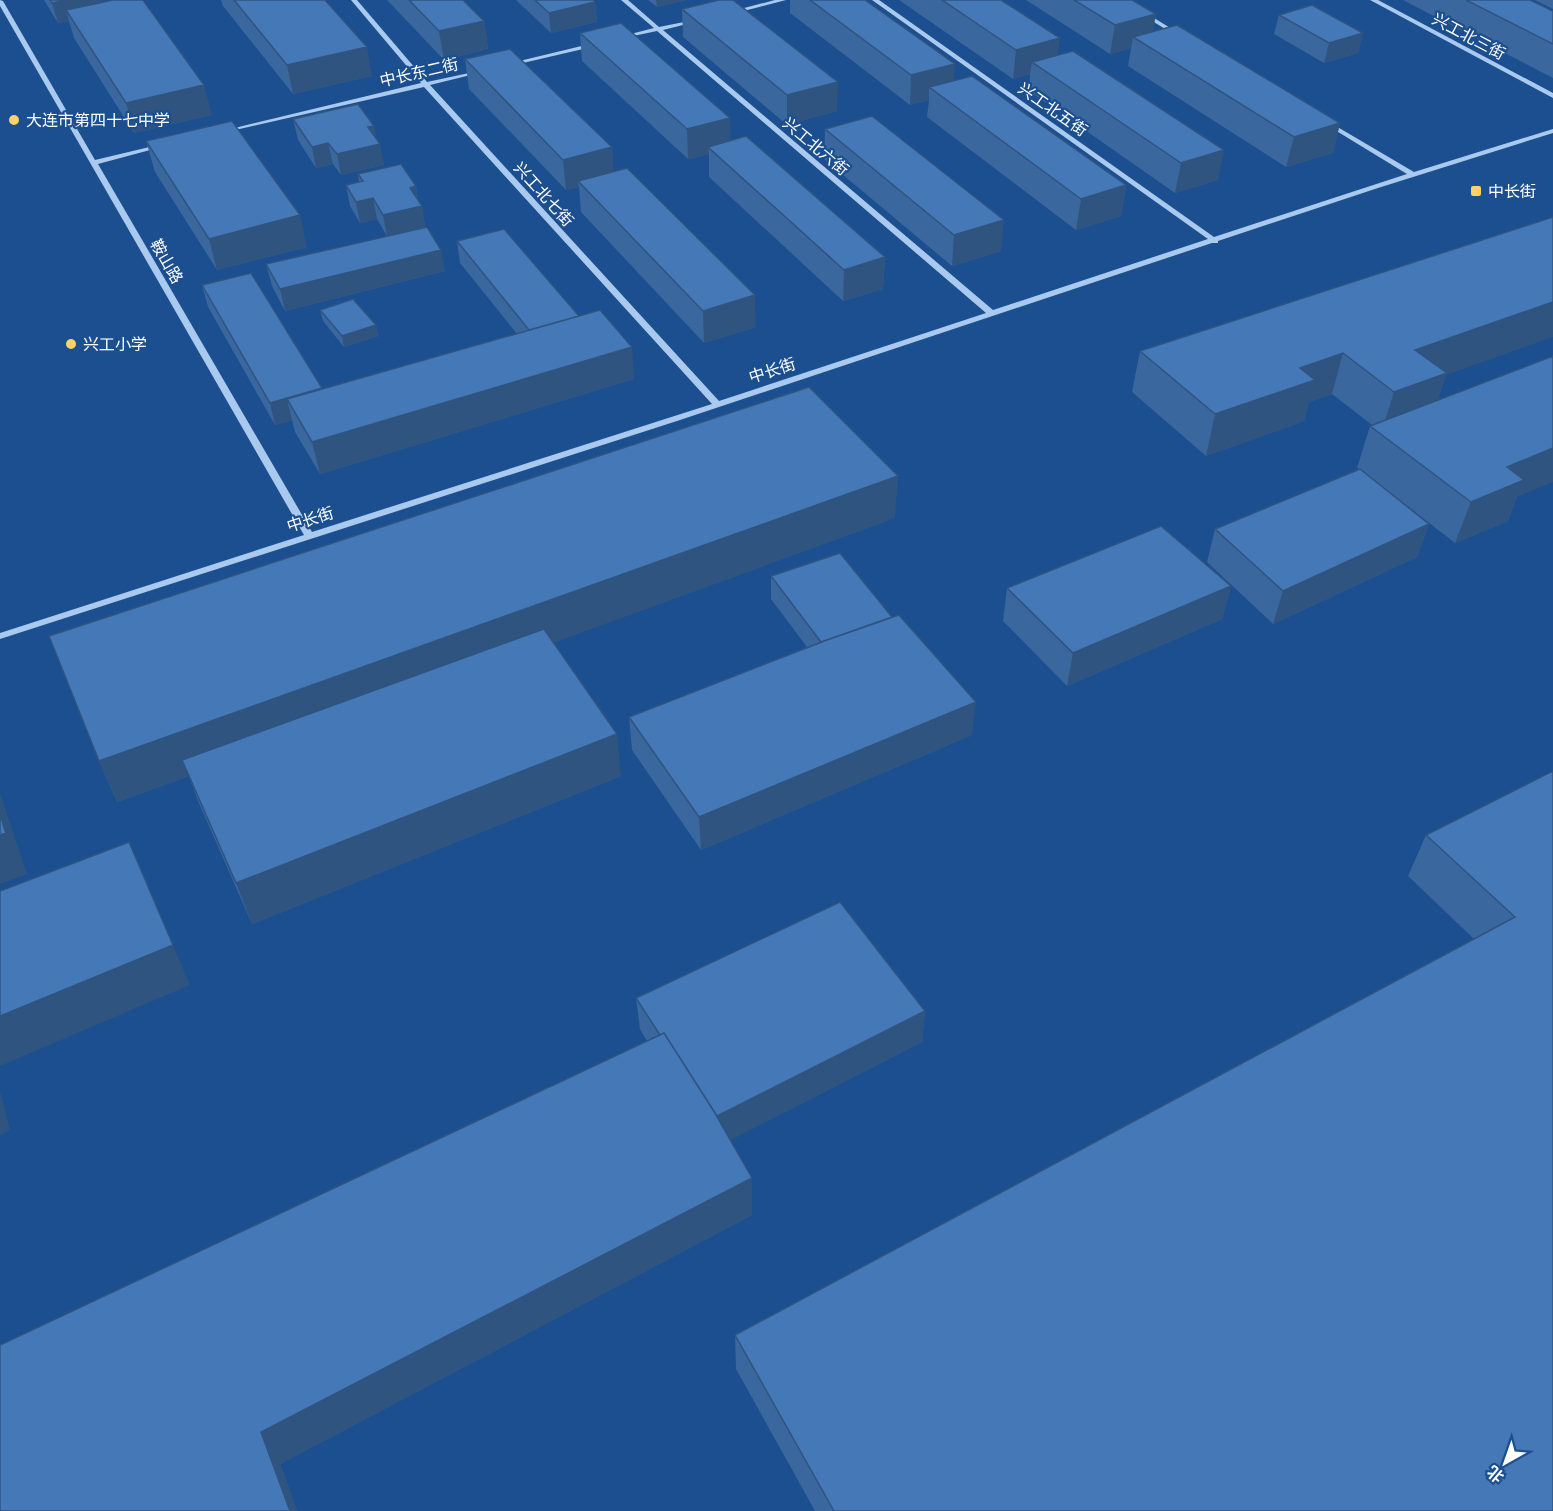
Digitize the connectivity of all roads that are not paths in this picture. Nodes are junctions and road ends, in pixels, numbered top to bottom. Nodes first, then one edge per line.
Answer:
1 (354, 0) edge
2 (624, 0) edge
3 (783, 0) edge
4 (875, 0) edge
5 (1121, 0) edge
6 (1373, 0) edge
7 (0, 1) edge
8 (726, 14) edge
9 (704, 19) edge
10 (658, 30) junction
11 (1181, 36) edge
12 (611, 40) edge
13 (600, 43) edge
14 (507, 65) edge
15 (495, 68) edge
16 (425, 84) junction
17 (1553, 96) edge
18 (1323, 120) edge
19 (1553, 131) edge
20 (221, 133) edge
21 (175, 143) edge
22 (95, 162) junction
23 (1413, 174) junction
24 (1215, 241) junction
25 (991, 313) junction
26 (717, 404) junction
27 (309, 535) junction
28 (0, 636) edge

1 - 16 street, 兴工北七街
2 - 10 street, 兴工北六街
3 - 8 street
4 - 24 street, 兴工北五街
5 - 11 street
6 - 17 street, 兴工北三街
7 - 22 street, 鞍山路
9 - 10 street
10 - 12 street
10 - 25 street, 兴工北六街
13 - 14 street
15 - 16 street, 中长东二街
16 - 20 street, 中长东二街
16 - 26 street, 兴工北七街
18 - 23 street
19 - 23 street, 中长街
21 - 22 street
22 - 27 street, 鞍山路
23 - 24 street, 中长街
24 - 25 street, 中长街
25 - 26 street, 中长街
26 - 27 street, 中长街
27 - 28 street, 中长街

